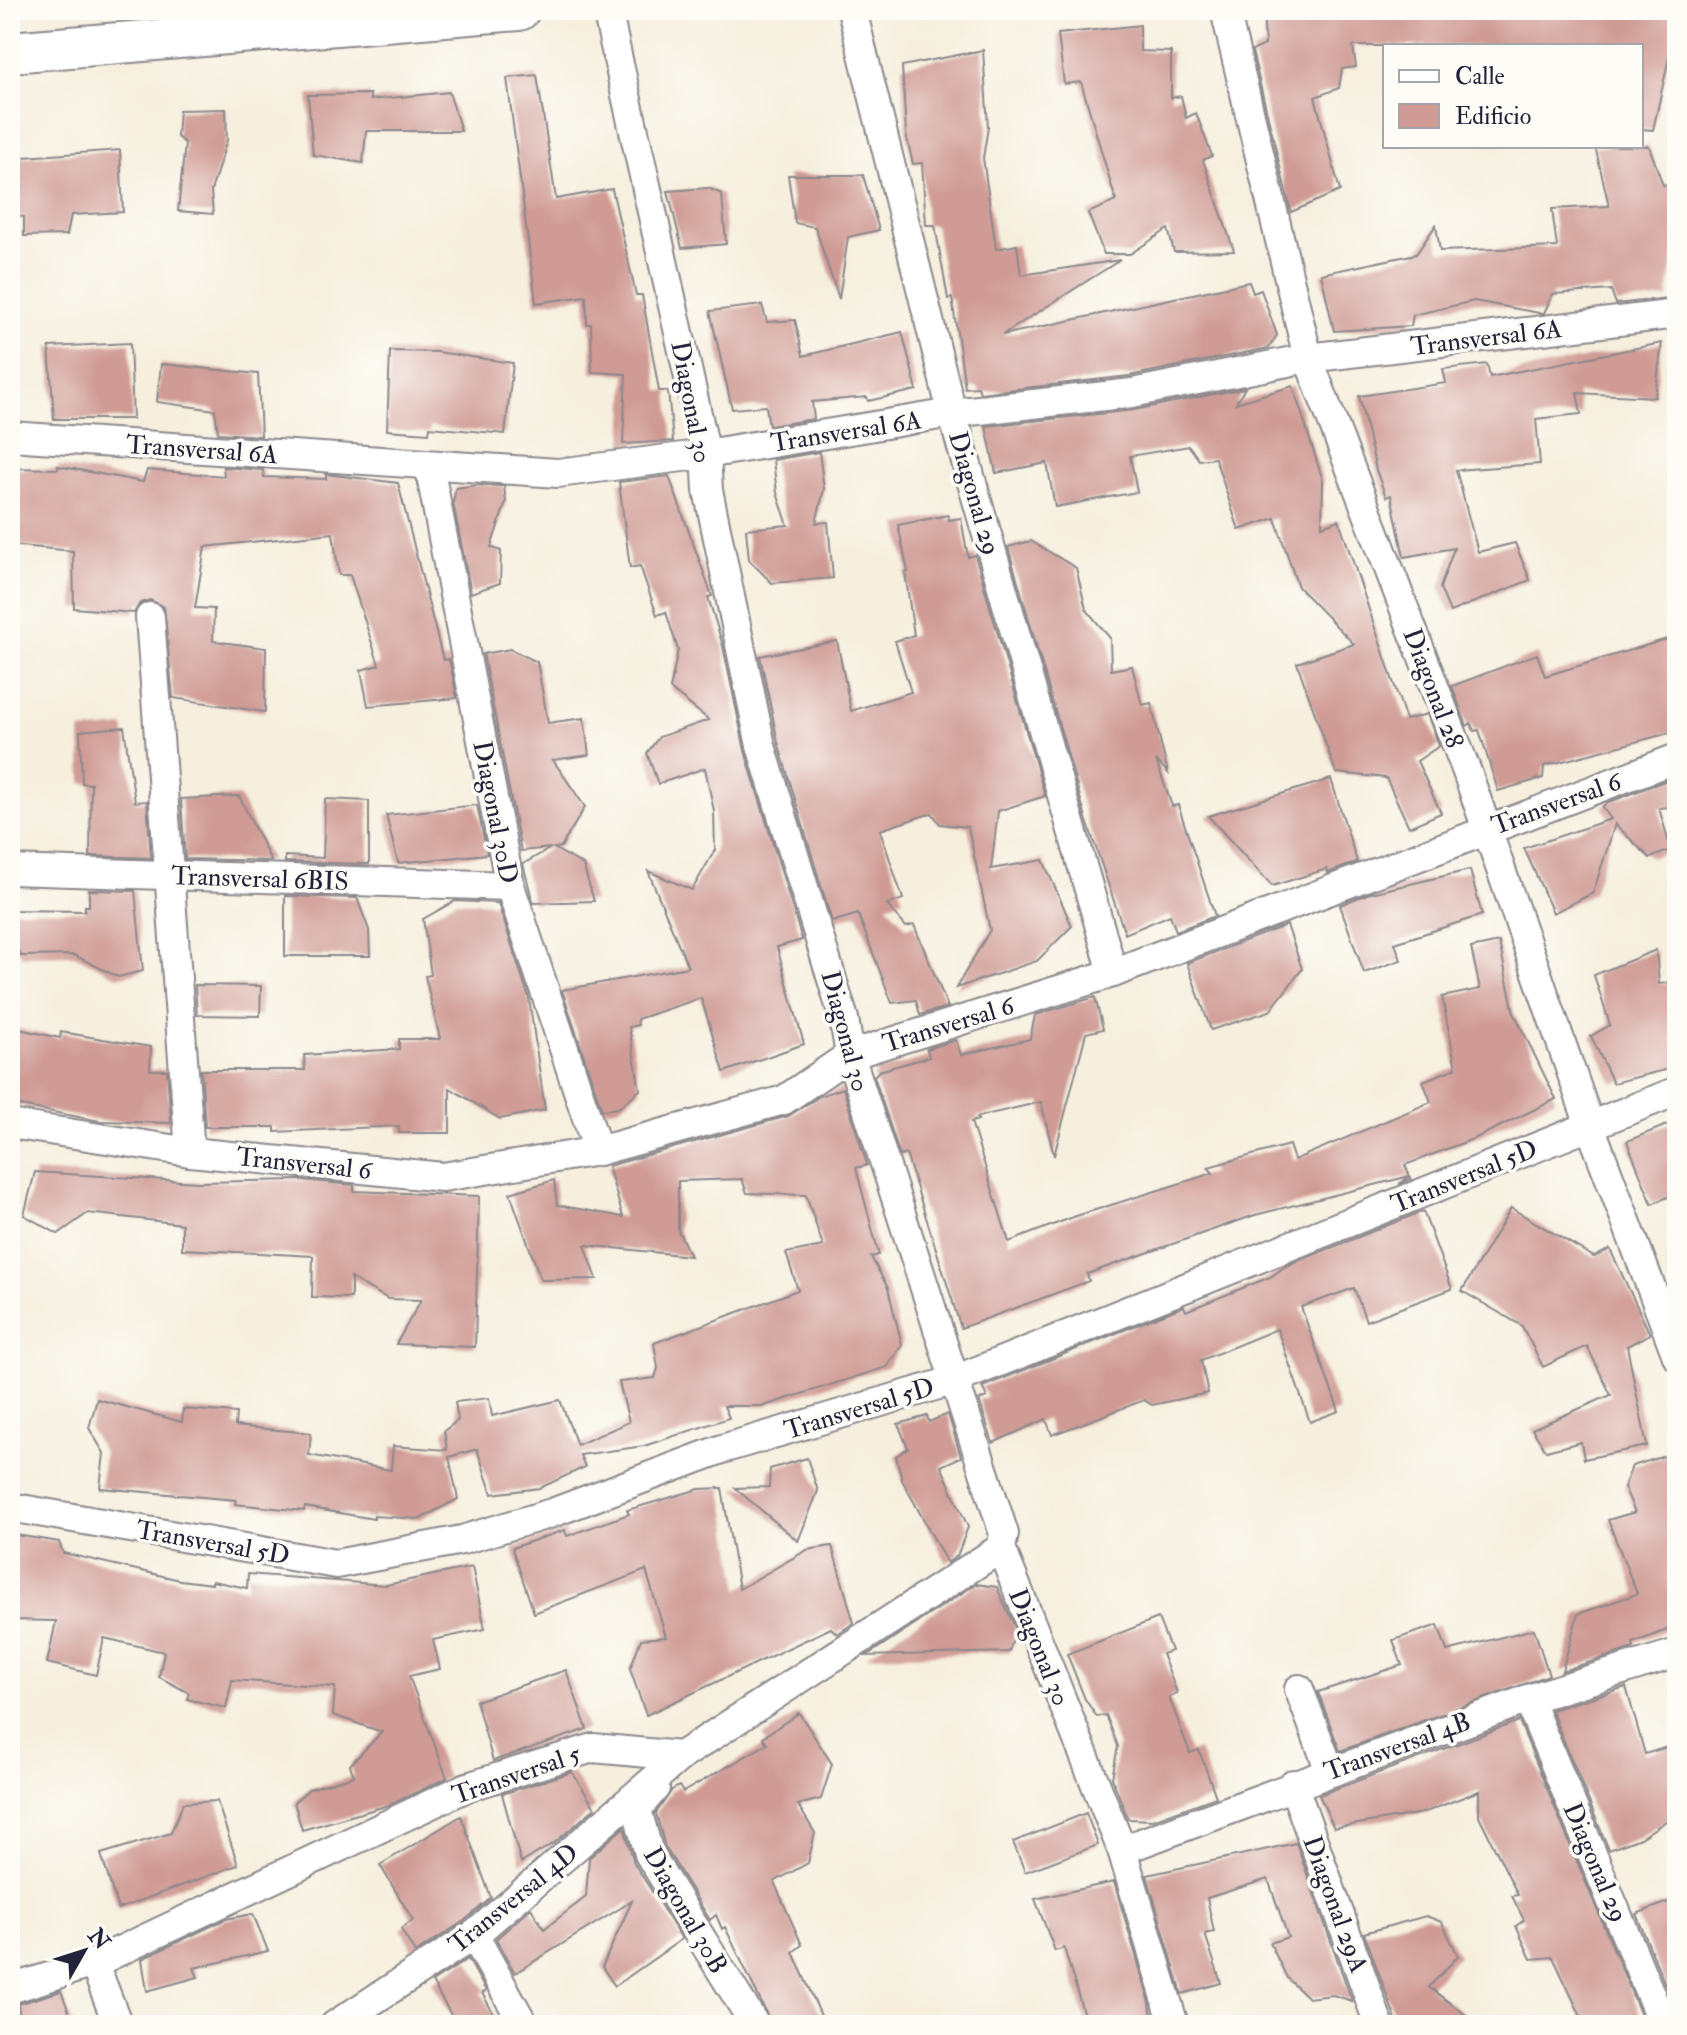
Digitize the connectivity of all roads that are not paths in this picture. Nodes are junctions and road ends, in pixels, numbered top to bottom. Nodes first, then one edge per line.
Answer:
1 (519, 10) edge
2 (607, 10) edge
3 (852, 10) edge
4 (1225, 10) edge
5 (10, 52) edge
6 (1677, 314) edge
7 (1308, 358) junction
8 (952, 413) junction
9 (10, 436) edge
10 (706, 454) junction
11 (429, 465) junction
12 (150, 617) dead end
13 (1677, 758) edge
14 (1487, 829) junction
15 (10, 870) edge
16 (167, 875) junction
17 (510, 886) junction
18 (1113, 973) junction
19 (850, 1055) junction
20 (1677, 1091) edge
21 (10, 1124) edge
22 (1590, 1126) junction
23 (598, 1151) junction
24 (190, 1152) junction
25 (1677, 1356) edge
26 (952, 1381) junction
27 (10, 1507) edge
28 (1001, 1548) junction
29 (1677, 1653) edge
30 (1299, 1689) dead end
31 (1528, 1699) junction
32 (681, 1756) junction
33 (1330, 1771) junction
34 (1293, 1784) junction
35 (1122, 1850) junction
36 (474, 1935) junction
37 (94, 1963) junction
38 (10, 1989) edge
39 (118, 2025) edge
40 (335, 2025) edge
41 (524, 2025) edge
42 (755, 2025) edge
43 (1174, 2025) edge
44 (1379, 2025) edge
45 (1663, 2025) edge

1 - 5 main road
2 - 10 street, Diagonal 30
3 - 8 street, Diagonal 29
4 - 7 street, Diagonal 28
6 - 7 street, Transversal 6A
7 - 8 street, Transversal 6A
7 - 14 street, Diagonal 28
8 - 10 street, Transversal 6A
8 - 18 street, Diagonal 29
9 - 11 street, Transversal 6A
10 - 11 street, Transversal 6A
10 - 19 street, Diagonal 30
11 - 17 street, Diagonal 30D
12 - 16 street
13 - 14 street, Transversal 6
14 - 18 street, Transversal 6
14 - 22 street, Diagonal 28
15 - 16 street, Transversal 6BIS
16 - 17 street, Transversal 6BIS
16 - 24 street
17 - 23 street, Diagonal 30D
18 - 19 street, Transversal 6
19 - 23 street, Transversal 6
19 - 26 street, Diagonal 30
20 - 22 street, Transversal 5D
21 - 24 street, Transversal 6
22 - 25 street, Diagonal 28
22 - 26 street, Transversal 5D
23 - 24 street, Transversal 6
26 - 27 street, Transversal 5D
26 - 28 street, Diagonal 30
28 - 32 street
28 - 35 street, Diagonal 30
29 - 31 street, Transversal 4B
30 - 33 street
31 - 33 street, Transversal 4B
31 - 45 street, Diagonal 29
32 - 36 street, Transversal 4D
32 - 37 street, Transversal 5
32 - 42 street, Diagonal 30B
33 - 34 street, Transversal 4B
34 - 35 street, Transversal 4B
34 - 44 street, Diagonal 29A
35 - 43 street, Diagonal 30
36 - 40 street, Transversal 4D
36 - 41 street
37 - 38 street, Transversal 5
37 - 39 street

